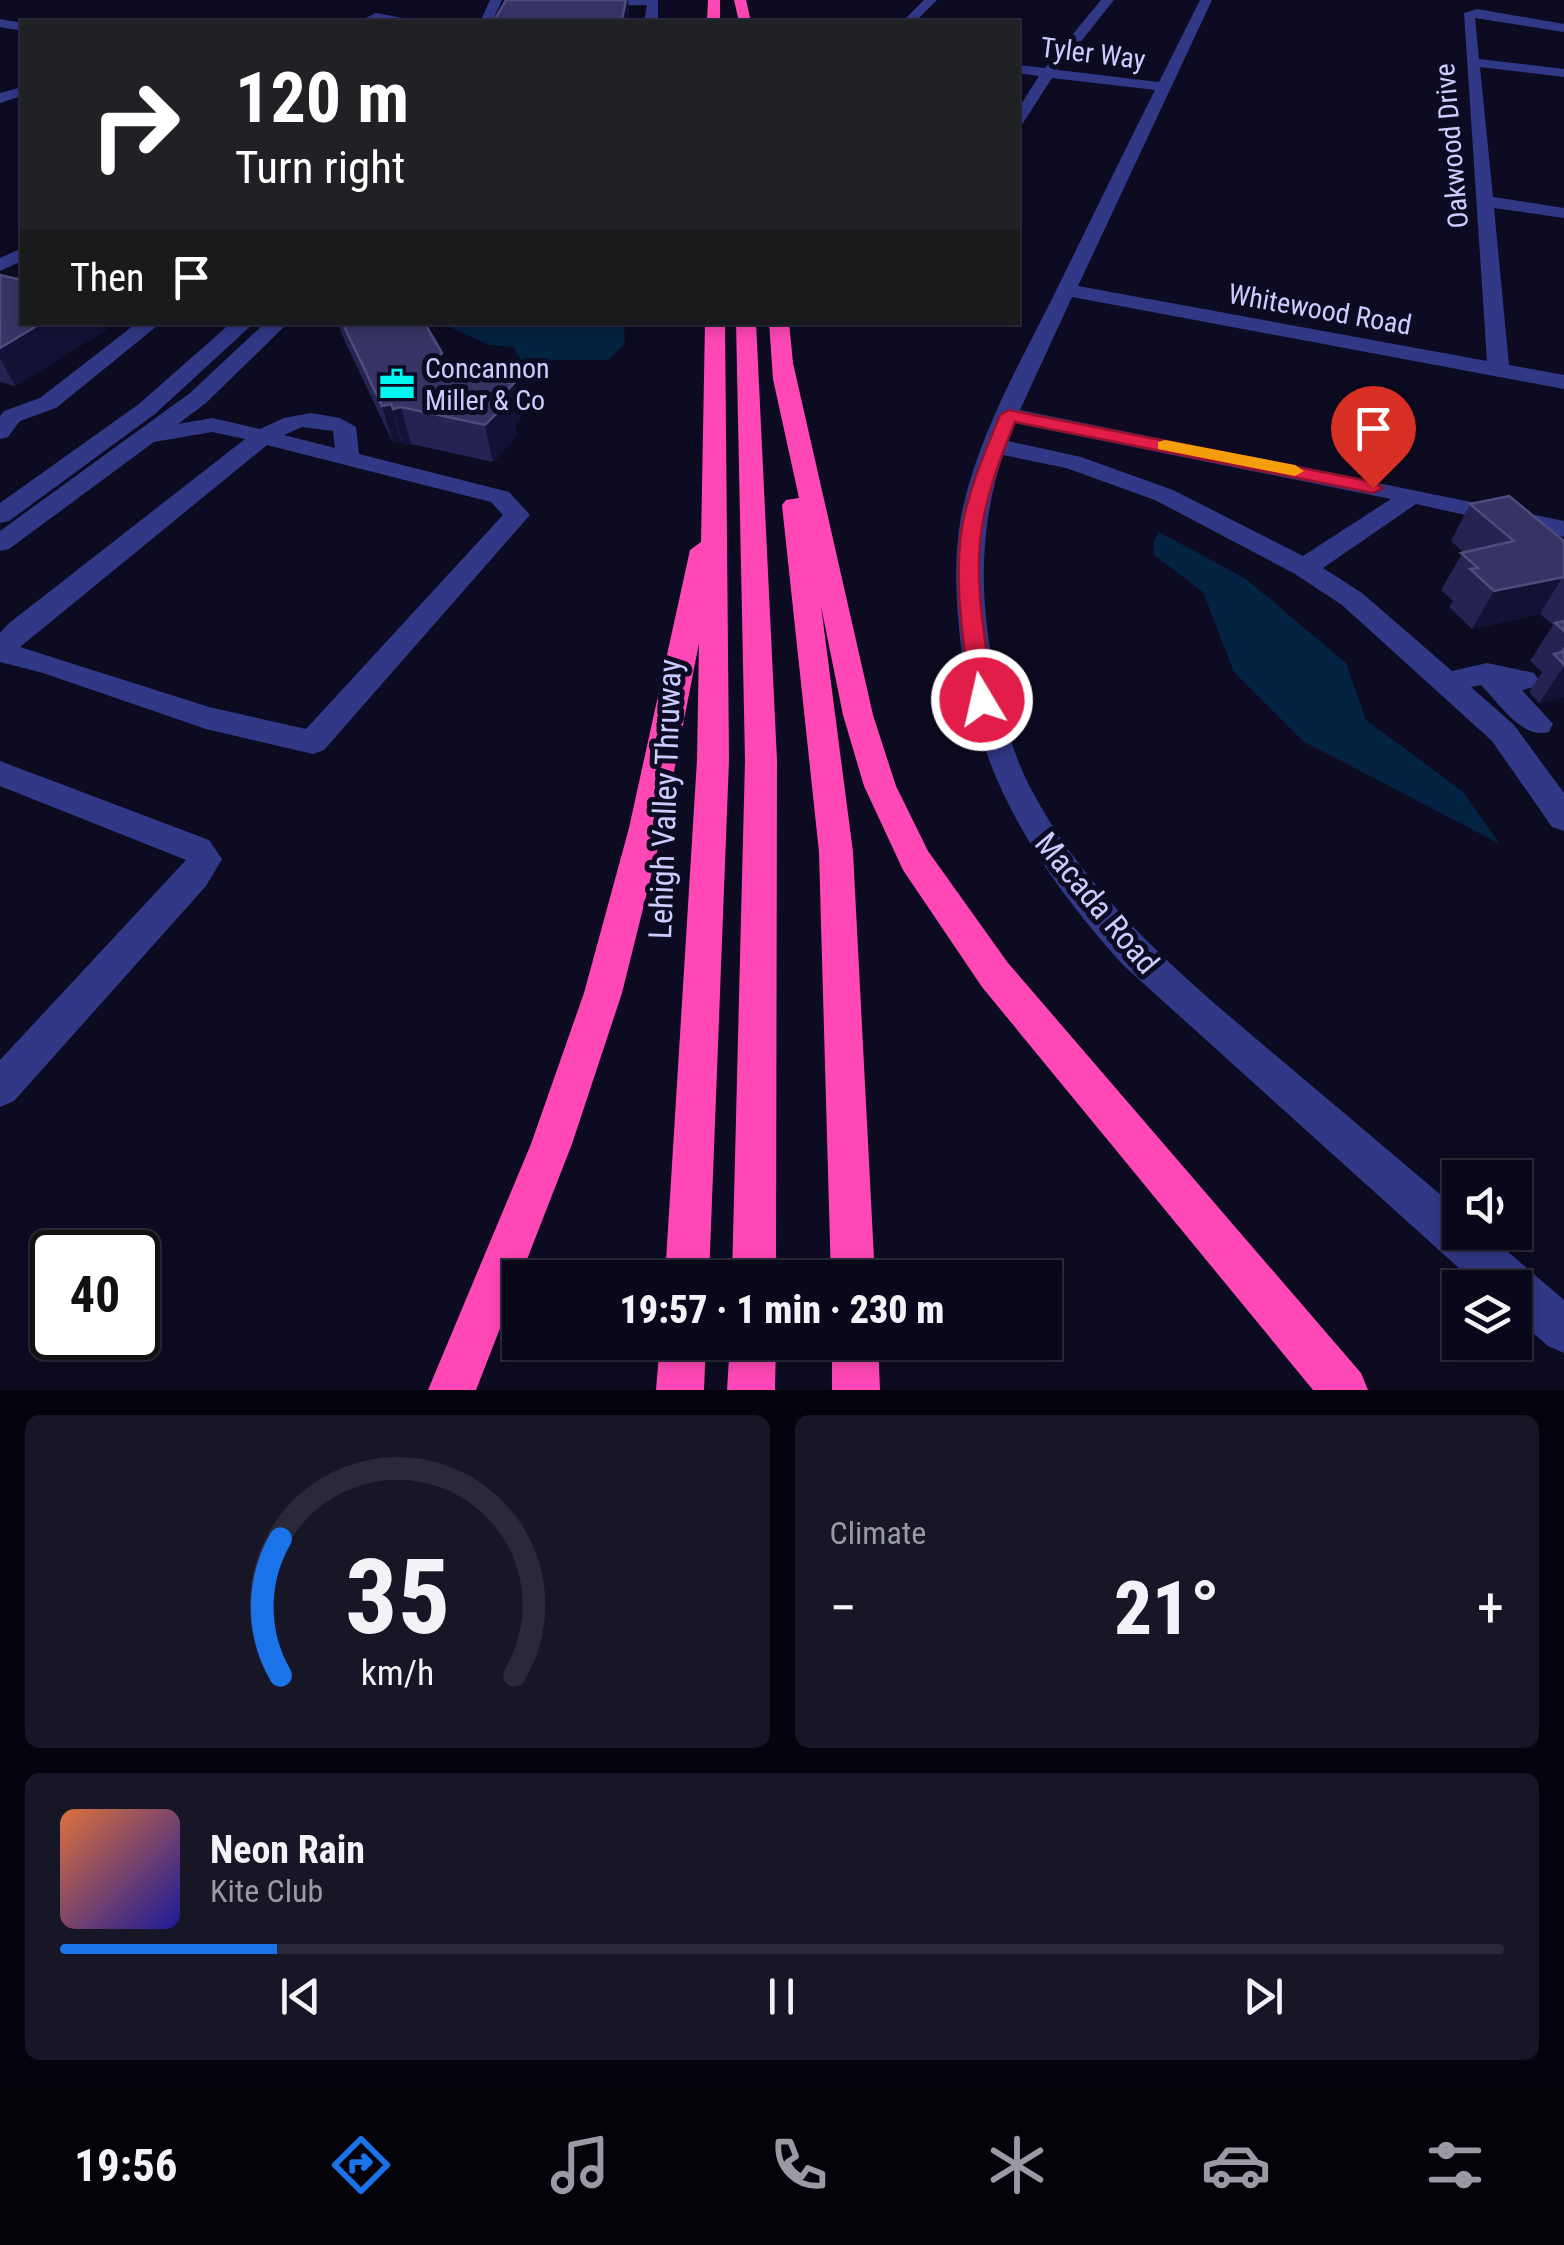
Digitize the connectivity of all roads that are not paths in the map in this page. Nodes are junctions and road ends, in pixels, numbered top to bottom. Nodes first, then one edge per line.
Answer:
1 (931, 0) edge
2 (1108, 0) edge
3 (1206, 0) edge
4 (578, 2) edge
5 (495, 3) edge
6 (513, 6) edge
7 (369, 20) edge
8 (401, 20) edge
9 (651, 20) edge
10 (910, 20) edge
11 (1564, 28) edge
12 (1472, 62) junction
13 (1020, 70) edge
14 (1048, 73) junction
15 (1564, 73) edge
16 (1163, 87) junction
17 (1020, 117) edge
18 (1483, 201) junction
19 (1564, 213) edge
20 (1065, 290) junction
21 (148, 325) edge
22 (243, 325) edge
23 (276, 325) edge
24 (715, 325) edge
25 (746, 325) edge
26 (779, 325) edge
27 (782, 360) junction
28 (1498, 370) junction
29 (1564, 382) edge
30 (198, 398) junction
31 (4, 420) edge
32 (212, 425) junction
33 (1002, 431) junction
34 (150, 434) junction
35 (262, 437) junction
36 (716, 483) junction
37 (1412, 496) junction
38 (0, 515) edge
39 (1564, 529) edge
40 (0, 543) edge
41 (1304, 568) junction
42 (0, 652) edge
43 (1487, 673) junction
44 (1448, 683) junction
45 (1536, 702) junction
46 (1503, 733) junction
47 (0, 773) edge
48 (1564, 818) edge
49 (0, 1088) edge
50 (688, 1260) edge
51 (754, 1260) edge
52 (852, 1260) edge
53 (1564, 1330) edge
54 (682, 1360) edge
55 (753, 1360) edge
56 (855, 1360) edge
57 (452, 1390) edge
58 (680, 1390) edge
59 (752, 1390) edge
60 (856, 1390) edge
61 (1344, 1390) edge

1 - 10 street
2 - 14 street
3 - 16 street, Macada Road
4 - 9 street
5 - 6 street
7 - 8 street
11 - 12 street, Oakwood Drive
12 - 15 street
12 - 18 street, Oakwood Drive
13 - 14 street, Tyler Way
14 - 16 street, Tyler Way
14 - 17 street
16 - 20 street, Macada Road
18 - 19 street
18 - 28 street, Oakwood Drive
20 - 28 street, Whitewood Road
20 - 33 street, Macada Road
21 - 31 street
22 - 38 street
23 - 30 street
24 - 36 highway, Lehigh Valley Thruway
25 - 51 highway
26 - 27 highway
27 - 52 highway
27 - 61 highway
28 - 29 street, Whitewood Road
30 - 32 street
30 - 34 street
32 - 34 street
32 - 35 street
33 - 37 street
33 - 41 street
33 - 53 street, Macada Road
34 - 40 street
35 - 42 street
35 - 42 street
36 - 50 highway, Lehigh Valley Thruway
36 - 57 highway
37 - 39 street
37 - 41 street
41 - 44 street
43 - 44 street
43 - 45 street
43 - 45 street
44 - 46 street
45 - 46 street
46 - 48 street
47 - 49 street
54 - 58 highway
55 - 59 highway
56 - 60 highway

